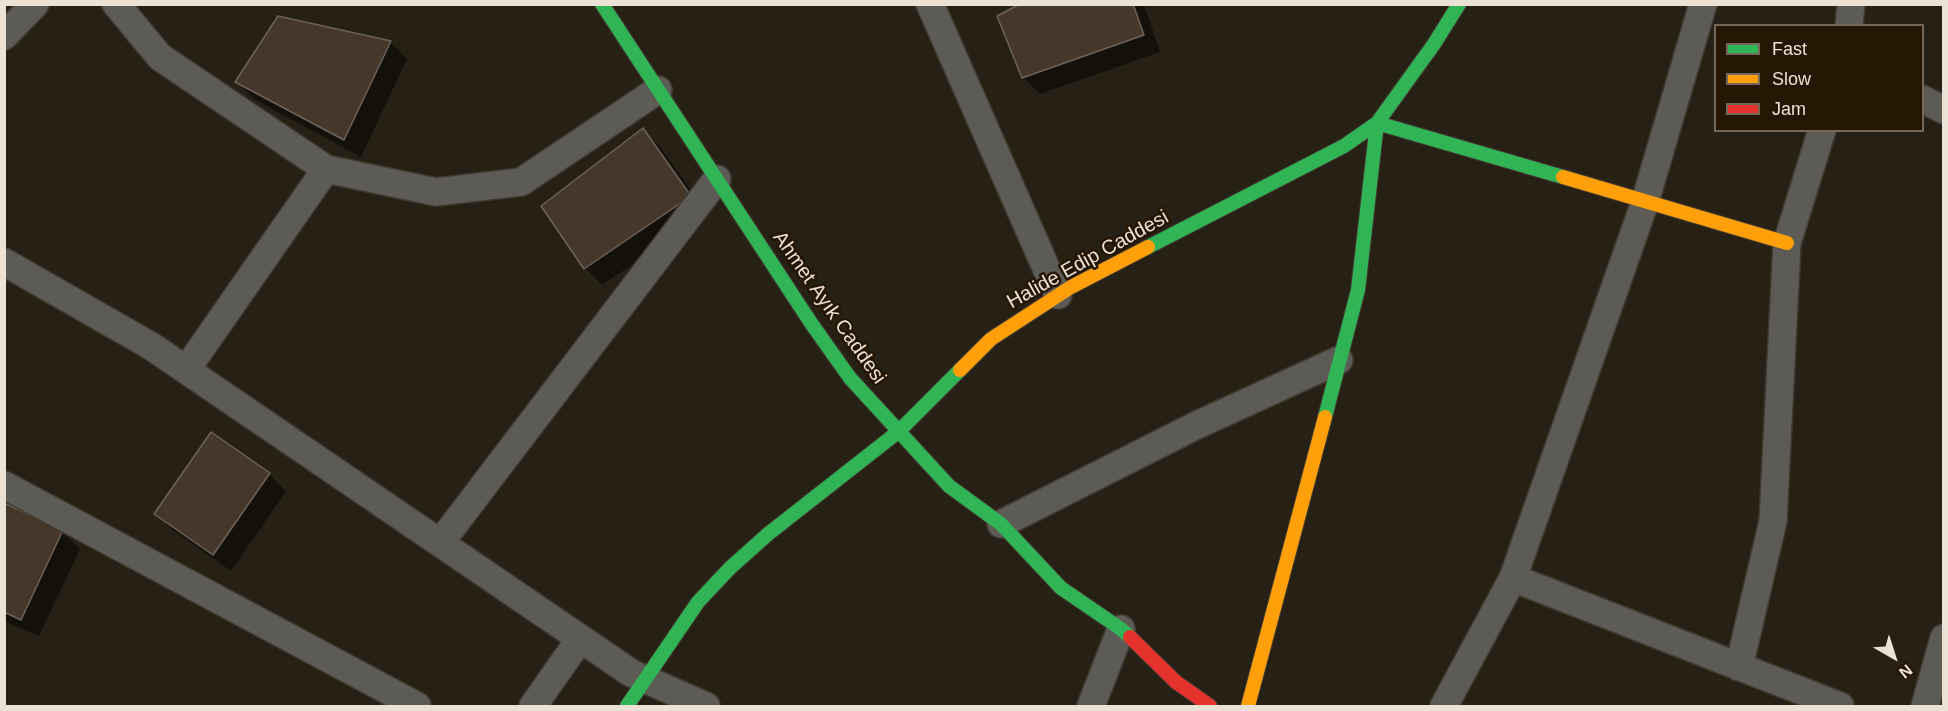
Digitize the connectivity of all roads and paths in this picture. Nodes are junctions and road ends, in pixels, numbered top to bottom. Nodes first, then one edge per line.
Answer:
1 (35, 4) edge
2 (116, 4) edge
3 (602, 4) edge
4 (1459, 4) edge
5 (1703, 4) edge
6 (1851, 4) edge
7 (940, 8) edge
8 (1849, 24) edge
9 (4, 36) edge
10 (658, 90) junction
11 (1924, 100) edge
12 (1944, 110) edge
13 (1377, 123) junction
14 (1821, 132) edge
15 (326, 169) junction
16 (717, 178) junction
17 (1644, 202) junction
18 (1787, 243) junction
19 (4, 262) edge
20 (1058, 295) junction
21 (1339, 360) junction
22 (186, 370) junction
23 (898, 432) junction
24 (4, 485) edge
25 (1001, 524) junction
26 (440, 543) junction
27 (1513, 578) junction
28 (1121, 629) junction
29 (1944, 638) edge
30 (580, 639) junction
31 (1739, 667) junction
32 (645, 680) junction
33 (417, 706) edge
34 (534, 706) edge
35 (627, 706) edge
36 (706, 706) edge
37 (1091, 706) edge
38 (1210, 706) edge
39 (1248, 706) edge
40 (1444, 706) edge
41 (1840, 706) edge
42 (1925, 706) edge

1 - 9 street
2 - 15 street
3 - 10 street, Ahmet Ayık Caddesi
4 - 13 street, Halide Edip Caddesi
5 - 17 street
6 - 8 street
7 - 20 street
10 - 15 street
10 - 16 street, Ahmet Ayık Caddesi
11 - 12 street
13 - 17 street
13 - 20 street, Halide Edip Caddesi
13 - 21 street
14 - 18 street
15 - 22 street
16 - 23 street, Ahmet Ayık Caddesi
16 - 26 street
17 - 18 street
17 - 27 street
18 - 31 street
19 - 22 street
20 - 23 street, Halide Edip Caddesi
21 - 25 street
21 - 39 street
22 - 26 street
23 - 25 street, Ahmet Ayık Caddesi
23 - 32 street, Halide Edip Caddesi
24 - 33 street
25 - 28 street, Ahmet Ayık Caddesi
26 - 30 street
27 - 31 street
27 - 40 street
28 - 37 street
28 - 38 street, Ahmet Ayık Caddesi
29 - 42 street
30 - 32 street
30 - 34 street
31 - 41 street
32 - 35 street, Halide Edip Caddesi
32 - 36 street

